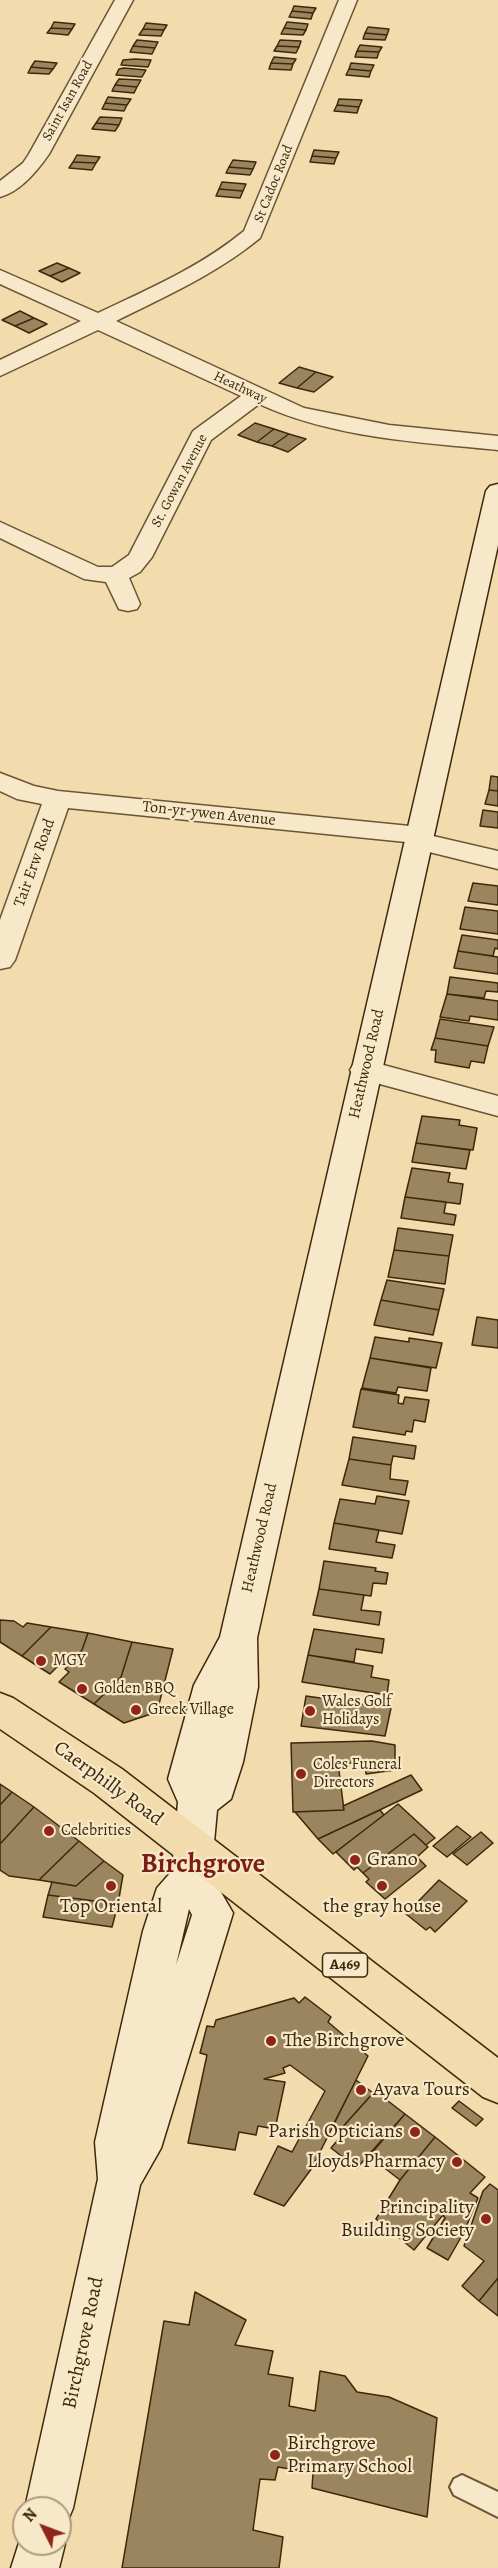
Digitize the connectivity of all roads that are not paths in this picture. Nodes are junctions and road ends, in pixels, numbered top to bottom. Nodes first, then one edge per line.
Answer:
1 (124, 0) edge
2 (348, 0) edge
3 (0, 191) edge
4 (0, 276) edge
5 (97, 321) junction
6 (0, 369) edge
7 (256, 396) junction
8 (498, 443) edge
9 (496, 506) edge
10 (0, 529) edge
11 (115, 574) junction
12 (128, 604) dead end
13 (0, 781) edge
14 (58, 799) junction
15 (420, 838) junction
16 (498, 860) edge
17 (0, 960) edge
18 (365, 1070) junction
19 (498, 1106) edge
20 (0, 1709) edge
21 (192, 1862) junction
22 (498, 2083) edge
23 (462, 2487) dead end
24 (52, 2496) edge
25 (498, 2505) edge

1 - 3 street, Saint Isan Road
2 - 5 street, St Cadoc Road
4 - 5 street, Heathway
5 - 6 street, St Cadoc Road
5 - 7 street, Heathway
7 - 8 street, Heathway
7 - 11 street, St. Gowan Avenue
9 - 15 street, Heathwood Road
10 - 11 street
11 - 12 street
13 - 14 street, Ton-yr-ywen Avenue
14 - 15 street, Ton-yr-ywen Avenue
14 - 17 street, Tair Erw Road
15 - 16 street, Ton-yr-ywen Avenue
15 - 18 street, Heathwood Road
18 - 19 street
18 - 21 street, Heathwood Road
20 - 21 main road, Caerphilly Road / A469
21 - 22 main road, Caerphilly Road / A469
21 - 24 street, Birchgrove Road
23 - 25 lane

